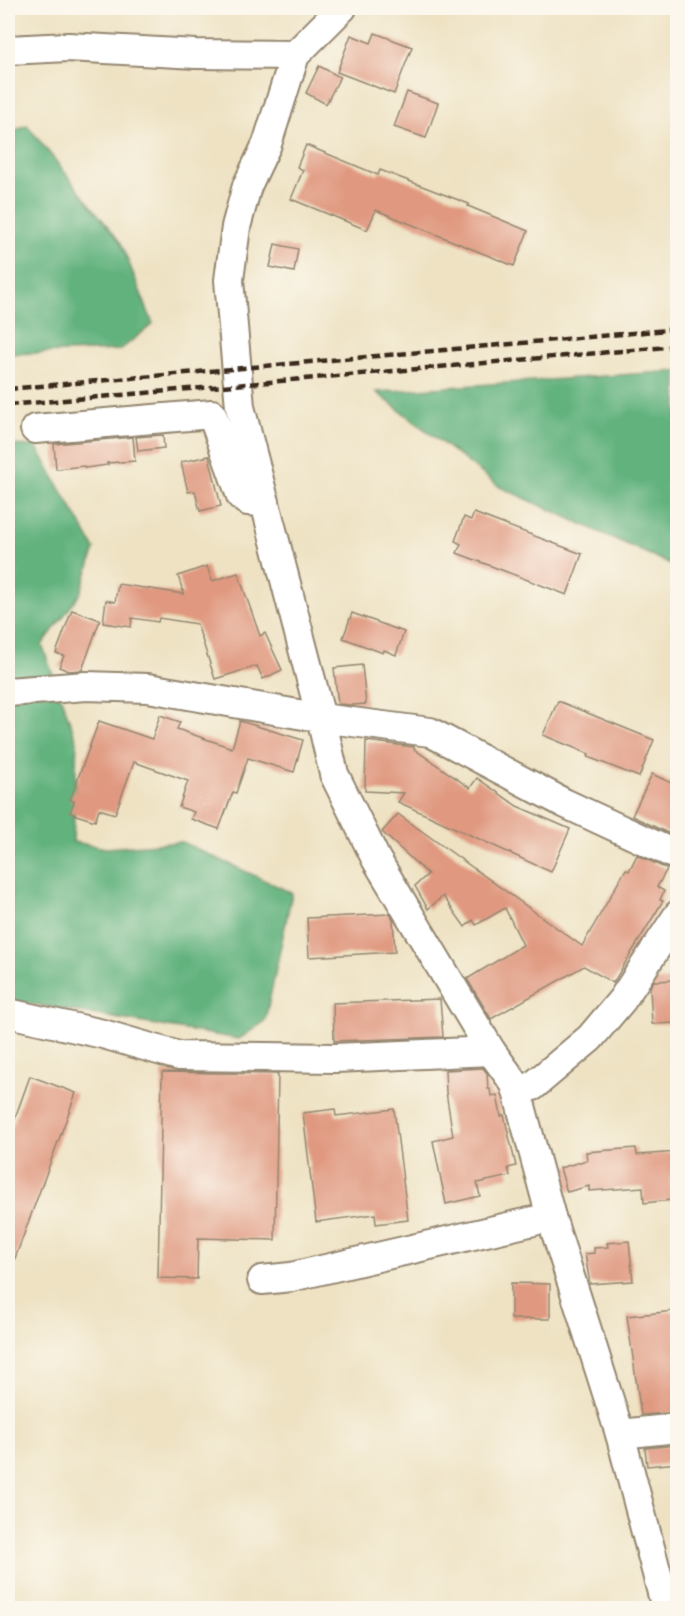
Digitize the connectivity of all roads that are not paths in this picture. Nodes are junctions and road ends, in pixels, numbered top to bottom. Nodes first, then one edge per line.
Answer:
1 (342, 8) edge
2 (8, 50) edge
3 (295, 55) junction
4 (35, 429) dead end
5 (265, 502) junction
6 (8, 692) edge
7 (321, 718) junction
8 (678, 856) edge
9 (678, 915) edge
10 (8, 1013) edge
11 (491, 1051) junction
12 (533, 1086) dead end
13 (551, 1216) junction
14 (262, 1280) dead end
15 (678, 1428) edge
16 (620, 1434) junction
17 (666, 1608) edge

1 - 3 street
2 - 3 street
3 - 5 street
4 - 5 street
5 - 7 street
6 - 7 street
7 - 8 street
7 - 11 street
9 - 12 street
10 - 11 street
11 - 13 street
13 - 14 street
13 - 16 street
15 - 16 street
16 - 17 street

